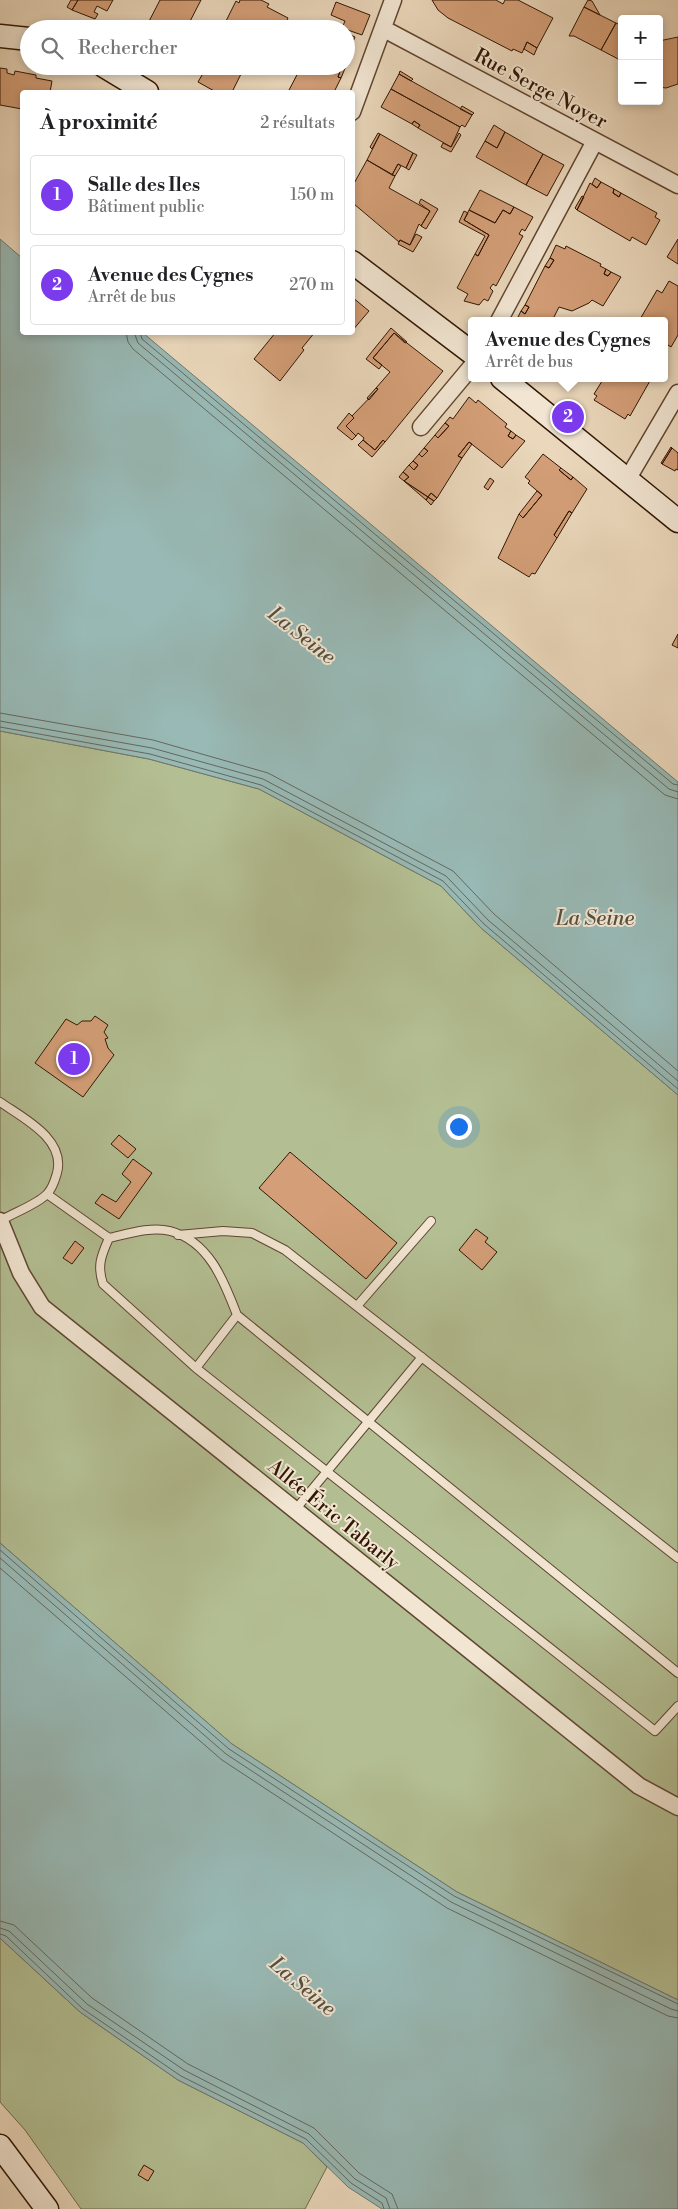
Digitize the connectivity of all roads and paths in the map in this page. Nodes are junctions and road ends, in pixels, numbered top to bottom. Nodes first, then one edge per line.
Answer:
1 (393, 0) edge
2 (384, 29) junction
3 (0, 36) edge
4 (20, 39) edge
5 (119, 75) edge
6 (144, 90) edge
7 (355, 104) edge
8 (595, 141) junction
9 (678, 185) edge
10 (355, 264) edge
11 (501, 317) edge
12 (468, 351) edge
13 (468, 371) edge
14 (507, 382) edge
15 (678, 393) edge
16 (421, 427) dead end
17 (627, 480) junction
18 (678, 521) edge
19 (0, 1102) edge
20 (47, 1194) junction
21 (0, 1221) edge
22 (431, 1221) dead end
23 (178, 1235) junction
24 (109, 1238) junction
25 (357, 1306) junction
26 (237, 1314) junction
27 (422, 1357) junction
28 (196, 1368) junction
29 (370, 1422) junction
30 (328, 1473) junction
31 (296, 1510) junction
32 (678, 1558) edge
33 (678, 1673) edge
34 (678, 1706) edge
35 (678, 1807) edge
36 (0, 2146) edge
37 (41, 2203) edge

1 - 2 street
2 - 7 street
2 - 8 street, Rue Serge Noyer
3 - 4 main road
5 - 6 main road
8 - 9 street, Rue Serge Noyer
8 - 11 street
10 - 12 main road
13 - 16 street
14 - 17 main road
15 - 17 street
17 - 18 main road
19 - 20 lane
20 - 21 lane
20 - 24 lane
21 - 31 street, Allée Éric Tabarly
22 - 25 lane
23 - 24 lane
23 - 25 lane
23 - 26 lane
24 - 28 lane
25 - 27 lane
26 - 28 lane
26 - 29 lane
27 - 29 lane
27 - 32 lane
28 - 30 lane
29 - 30 lane
29 - 33 lane
30 - 31 lane
30 - 34 lane
31 - 35 street, Allée Éric Tabarly
36 - 37 main road

